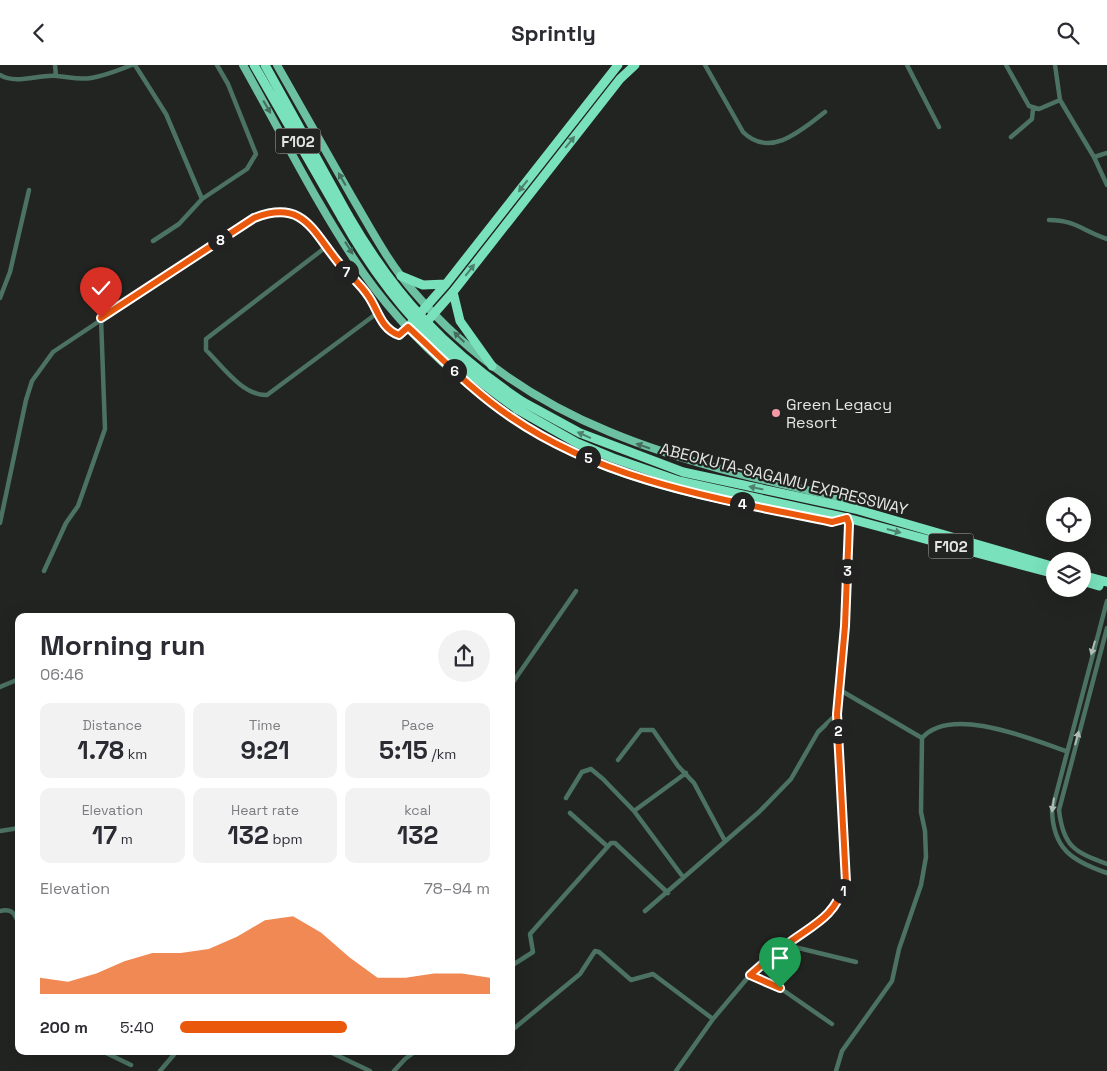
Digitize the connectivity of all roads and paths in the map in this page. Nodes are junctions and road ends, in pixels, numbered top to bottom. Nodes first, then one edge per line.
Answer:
1 (55, 65) edge
2 (133, 65) edge
3 (217, 65) edge
4 (243, 65) edge
5 (254, 65) edge
6 (265, 65) edge
7 (277, 65) edge
8 (618, 65) edge
9 (636, 65) edge
10 (705, 65) edge
11 (907, 65) edge
12 (1006, 65) edge
13 (1055, 65) edge
14 (0, 75) edge
15 (56, 76) junction
16 (1060, 100) junction
17 (1033, 109) junction
18 (824, 112) dead end
19 (939, 127) dead end
20 (1012, 137) dead end
21 (1107, 153) edge
22 (1094, 157) junction
23 (1107, 185) edge
24 (29, 190) dead end
25 (202, 199) junction
26 (345, 216) junction
27 (1049, 220) dead end
28 (1107, 239) edge
29 (153, 241) dead end
30 (326, 247) junction
31 (401, 276) junction
32 (446, 284) junction
33 (453, 291) junction
34 (0, 298) edge
35 (427, 306) junction
36 (434, 313) junction
37 (376, 314) junction
38 (101, 318) junction
39 (408, 327) junction
40 (416, 334) junction
41 (492, 366) junction
42 (520, 405) junction
43 (855, 509) junction
44 (847, 518) junction
45 (0, 523) edge
46 (1046, 564) edge
47 (44, 571) dead end
48 (1046, 572) edge
49 (1091, 578) edge
50 (1107, 582) edge
51 (1091, 584) edge
52 (1107, 588) edge
53 (576, 591) dead end
54 (1107, 601) edge
55 (1107, 628) edge
56 (515, 679) edge
57 (15, 681) edge
58 (0, 687) edge
59 (840, 690) junction
60 (837, 714) junction
61 (922, 738) junction
62 (1066, 751) junction
63 (618, 759) dead end
64 (686, 773) junction
65 (566, 797) dead end
66 (634, 811) junction
67 (570, 813) dead end
68 (15, 829) edge
69 (0, 831) edge
70 (725, 841) junction
71 (607, 846) junction
72 (1107, 864) edge
73 (1107, 873) edge
74 (683, 877) junction
75 (668, 893) junction
76 (0, 911) edge
77 (645, 911) dead end
78 (15, 916) edge
79 (786, 945) junction
80 (856, 962) dead end
81 (515, 963) edge
82 (750, 975) junction
83 (713, 1019) junction
84 (832, 1024) dead end
85 (515, 1028) edge
86 (110, 1055) edge
87 (174, 1055) edge
88 (336, 1055) edge
89 (410, 1055) edge
90 (131, 1065) dead end
91 (160, 1071) edge
92 (370, 1071) edge
93 (394, 1071) edge
94 (676, 1071) edge
95 (836, 1071) edge

1 - 15 street
2 - 15 street
2 - 25 street
3 - 25 street
4 -> 39 main road
5 - 26 highway, ABEOKUTA-SAGAMU EXPRESSWAY / F102
6 - 26 highway, ABEOKUTA-SAGAMU EXPRESSWAY / F102
31 -> 7 main road
8 -> 32 highway
33 -> 9 highway
10 - 18 street
11 - 19 street
12 - 17 street
13 - 16 street
14 - 15 street
16 - 17 street
16 - 22 street
17 - 20 street
21 - 22 street
22 - 23 street
24 - 34 street
25 - 29 street
26 - 42 highway, ABEOKUTA-SAGAMU EXPRESSWAY / F102, bridge
27 - 28 street
30 - 37 street
30 - 37 street
30 - 38 street
31 - 32 highway
31 - 35 main road
32 - 35 highway
33 - 36 highway
33 - 41 highway
35 - 36 main road
35 - 39 highway
36 - 40 highway
41 -> 36 main road
37 - 39 street
38 - 45 street
38 - 47 street
39 - 40 main road
40 - 44 main road
43 -> 41 main road
43 -> 42 highway, ABEOKUTA-SAGAMU EXPRESSWAY / F102
42 - 44 highway, ABEOKUTA-SAGAMU EXPRESSWAY / F102
43 - 46 highway, ABEOKUTA-SAGAMU EXPRESSWAY / F102
44 -> 48 highway, ABEOKUTA-SAGAMU EXPRESSWAY / F102
44 - 59 street
49 - 50 highway
51 - 52 highway
53 - 56 street
54 -> 62 street
72 -> 55 street
57 - 58 street
59 - 60 street
59 - 61 street
60 - 70 street
60 - 79 street
61 - 62 street
61 - 95 street
62 -> 73 street
63 - 64 street
64 - 66 street
64 - 70 street
65 - 66 street
66 - 74 street
67 - 71 street
68 - 69 street
70 - 74 street
71 - 75 street
71 - 81 street
74 - 75 street
75 - 77 street
76 - 78 street
79 - 80 street
79 - 82 street
82 - 83 street
82 - 84 street
83 - 85 street
83 - 94 street
86 - 90 street
87 - 91 street
88 - 92 street
89 - 93 street

